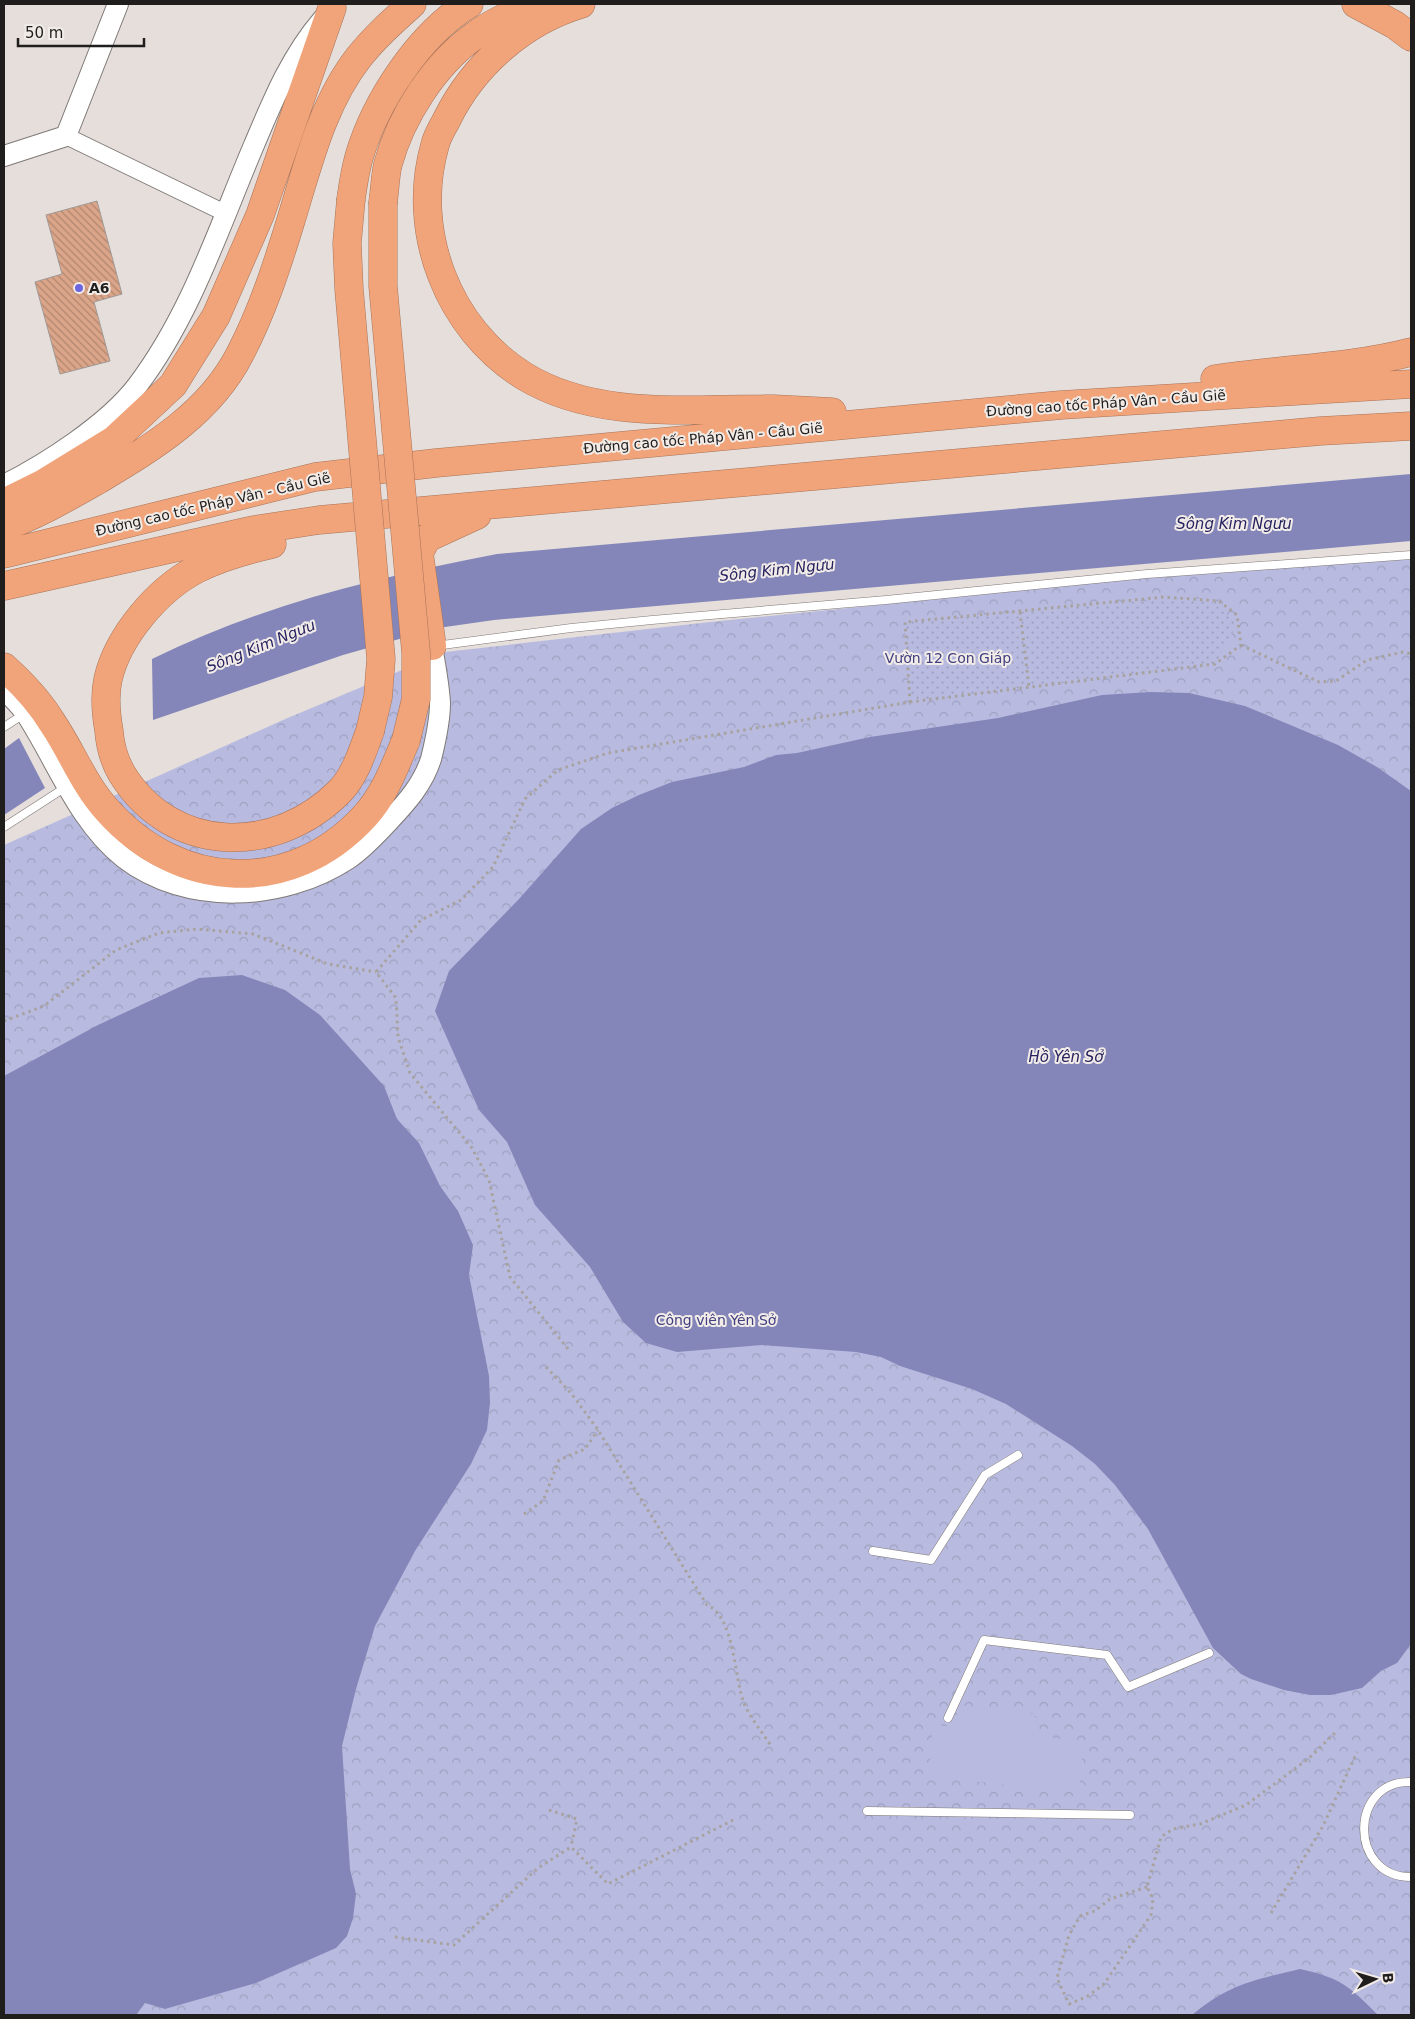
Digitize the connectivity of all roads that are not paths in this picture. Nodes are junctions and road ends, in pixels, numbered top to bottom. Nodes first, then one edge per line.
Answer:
1 (118, 4) edge
2 (412, 4) edge
3 (469, 4) edge
4 (536, 4) edge
5 (581, 4) edge
6 (1356, 4) edge
7 (330, 6) edge
8 (1411, 37) edge
9 (66, 136) junction
10 (4, 156) edge
11 (225, 213) junction
12 (1411, 352) edge
13 (1411, 384) edge
14 (1061, 405) junction
15 (939, 416) junction
16 (1411, 426) edge
17 (4, 485) edge
18 (554, 499) junction
19 (4, 503) edge
20 (477, 515) junction
21 (4, 527) edge
22 (4, 554) edge
23 (1411, 555) edge
24 (4, 586) edge
25 (431, 640) junction
26 (4, 667) edge
27 (4, 689) edge
28 (26, 713) junction
29 (4, 727) edge
30 (68, 786) junction
31 (4, 827) edge
32 (1018, 1455) dead end
33 (872, 1551) dead end
34 (1209, 1653) dead end
35 (948, 1718) dead end
36 (1411, 1782) edge
37 (867, 1811) dead end
38 (1130, 1815) dead end
39 (1411, 1877) edge

1 - 9 street
2 - 21 highway
3 - 20 highway, bridge
4 - 26 highway, bridge
5 - 15 highway
6 - 8 highway
7 - 11 street
7 - 19 highway
9 - 10 street
9 - 11 street
11 - 17 street
12 - 14 highway
13 - 14 highway, Đường cao tốc Pháp Vân - Cầu Giẽ
14 - 15 highway, Đường cao tốc Pháp Vân - Cầu Giẽ
15 - 22 highway, Đường cao tốc Pháp Vân - Cầu Giẽ
16 - 18 highway
18 - 20 highway
18 - 24 highway
20 - 25 highway
23 - 25 lane
25 - 30 street
27 - 28 street
28 - 29 lane
28 - 30 street
30 - 31 lane
32 - 33 lane
34 - 35 lane
36 - 39 lane
37 - 38 lane

